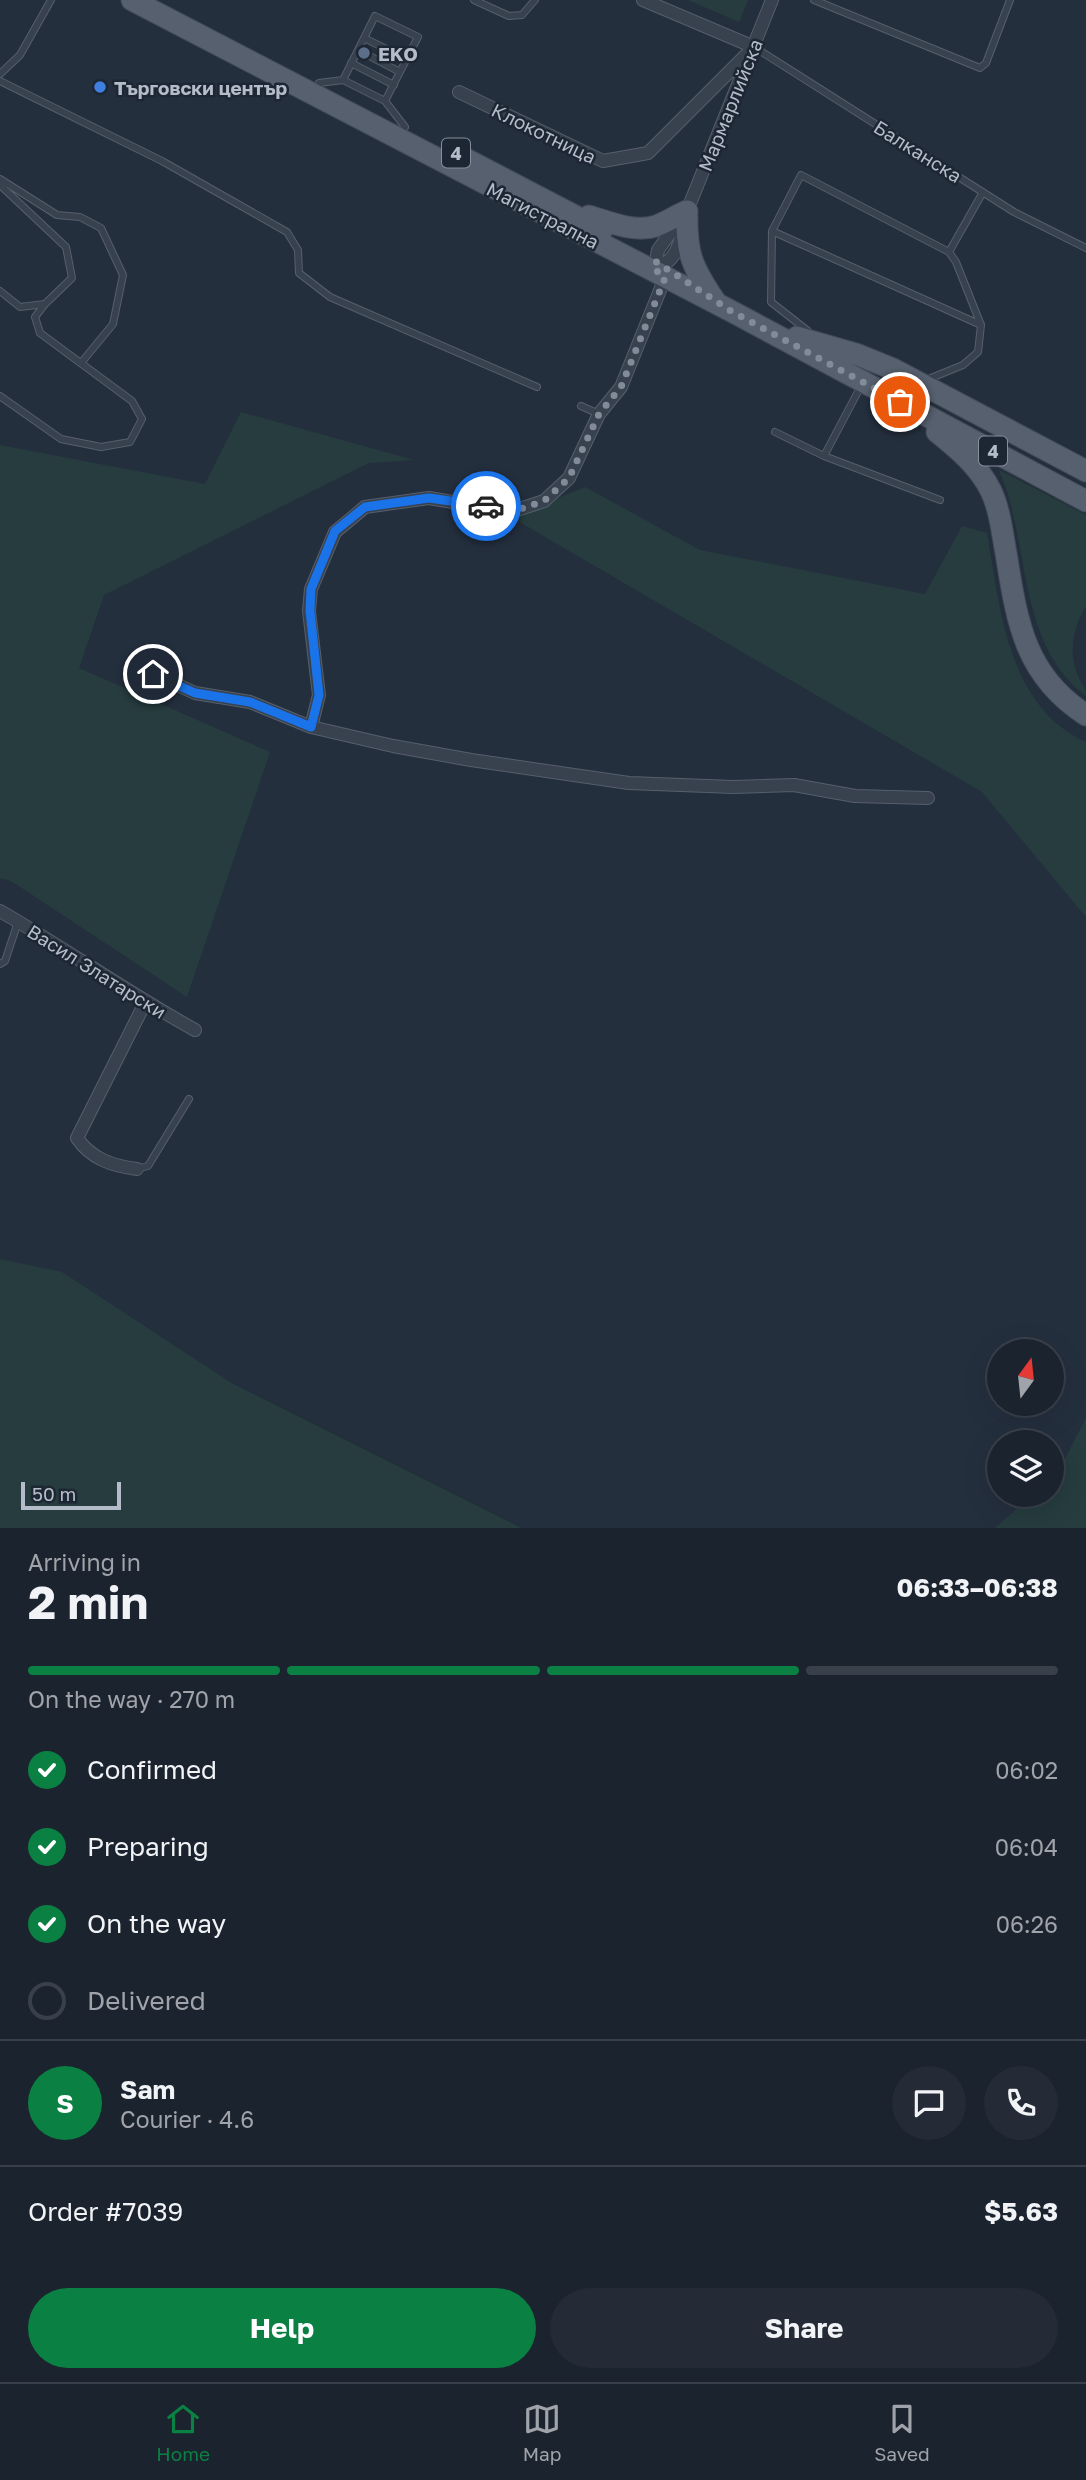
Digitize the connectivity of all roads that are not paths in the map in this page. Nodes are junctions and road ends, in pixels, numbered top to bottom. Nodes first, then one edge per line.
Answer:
1 (51, 0) edge
2 (132, 0) edge
3 (160, 0) edge
4 (474, 0) edge
5 (535, 0) edge
6 (643, 0) edge
7 (772, 0) edge
8 (814, 0) edge
9 (1010, 0) edge
10 (364, 38) junction
11 (754, 47) junction
12 (358, 50) junction
13 (407, 59) junction
14 (351, 63) junction
15 (400, 72) junction
16 (0, 74) edge
17 (343, 80) junction
18 (0, 82) edge
19 (319, 83) junction
20 (394, 85) junction
21 (459, 92) dead end
22 (385, 101) junction
23 (405, 127) junction
24 (0, 179) edge
25 (0, 185) edge
26 (983, 192) junction
27 (567, 210) junction
28 (687, 211) junction
29 (772, 232) junction
30 (1086, 248) edge
31 (949, 252) junction
32 (657, 269) junction
33 (0, 291) edge
34 (45, 304) junction
35 (723, 306) junction
36 (981, 325) junction
37 (764, 328) junction
38 (825, 345) junction
39 (81, 363) junction
40 (863, 382) junction
41 (920, 382) junction
42 (537, 387) dead end
43 (0, 396) edge
44 (900, 402) junction
45 (581, 406) dead end
46 (599, 414) junction
47 (775, 432) dead end
48 (824, 456) junction
49 (1086, 471) edge
50 (940, 500) dead end
51 (1086, 501) edge
52 (132, 664) dead end
53 (1086, 715) edge
54 (311, 727) junction
55 (928, 798) dead end
56 (0, 911) edge
57 (18, 921) junction
58 (0, 964) edge
59 (145, 1003) junction
60 (195, 1030) dead end
61 (189, 1099) dead end
62 (137, 1169) joint

1 - 16 lane
2 - 32 main road, Магистрална / 4
3 - 19 main road, Магистрална / 4
4 - 5 lane
6 - 11 street
7 - 11 street, Мармарлийска
8 - 9 lane
10 - 12 lane
10 - 13 lane
10 - 13 lane
11 - 21 street, Клокотница
11 - 26 lane, Балканска
11 - 28 street, Мармарлийска
12 - 14 lane
12 - 15 lane
13 - 15 lane
14 - 17 lane
14 - 20 lane
15 - 20 lane
17 - 19 lane
17 - 22 lane
18 - 42 lane
19 - 23 main road, Магистрална / 4
20 - 22 lane
22 - 23 lane
23 - 27 main road, Магистрална / 4
24 - 39 lane
25 - 34 lane
26 - 30 lane, Балканска
26 - 31 lane
27 - 28 main road
27 - 32 main road, Магистрална / 4
28 - 32 street, Мармарлийска
28 - 35 main road
29 - 31 lane
29 - 36 lane
29 - 38 lane
31 - 36 lane
32 - 35 main road, Магистрална / 4
32 - 46 street, Мармарлийска
33 - 34 lane
34 - 39 lane
35 - 37 main road, Магистрална / 4
36 - 41 lane
37 - 38 main road
37 - 40 main road, Магистрална / 4
38 - 41 main road
39 - 43 lane
40 - 44 main road, Магистрална / 4
40 - 48 lane
41 - 49 main road
44 - 51 main road, Магистрална / 4
44 - 53 main road
45 - 46 lane
46 - 54 street, Мармарлийска
47 - 48 lane
48 - 50 lane
52 - 54 street
54 - 55 street
56 - 57 street, Васил Златарски
57 - 58 lane
57 - 59 street, Васил Златарски
59 - 60 street, Васил Златарски
59 - 62 street
61 - 62 lane

